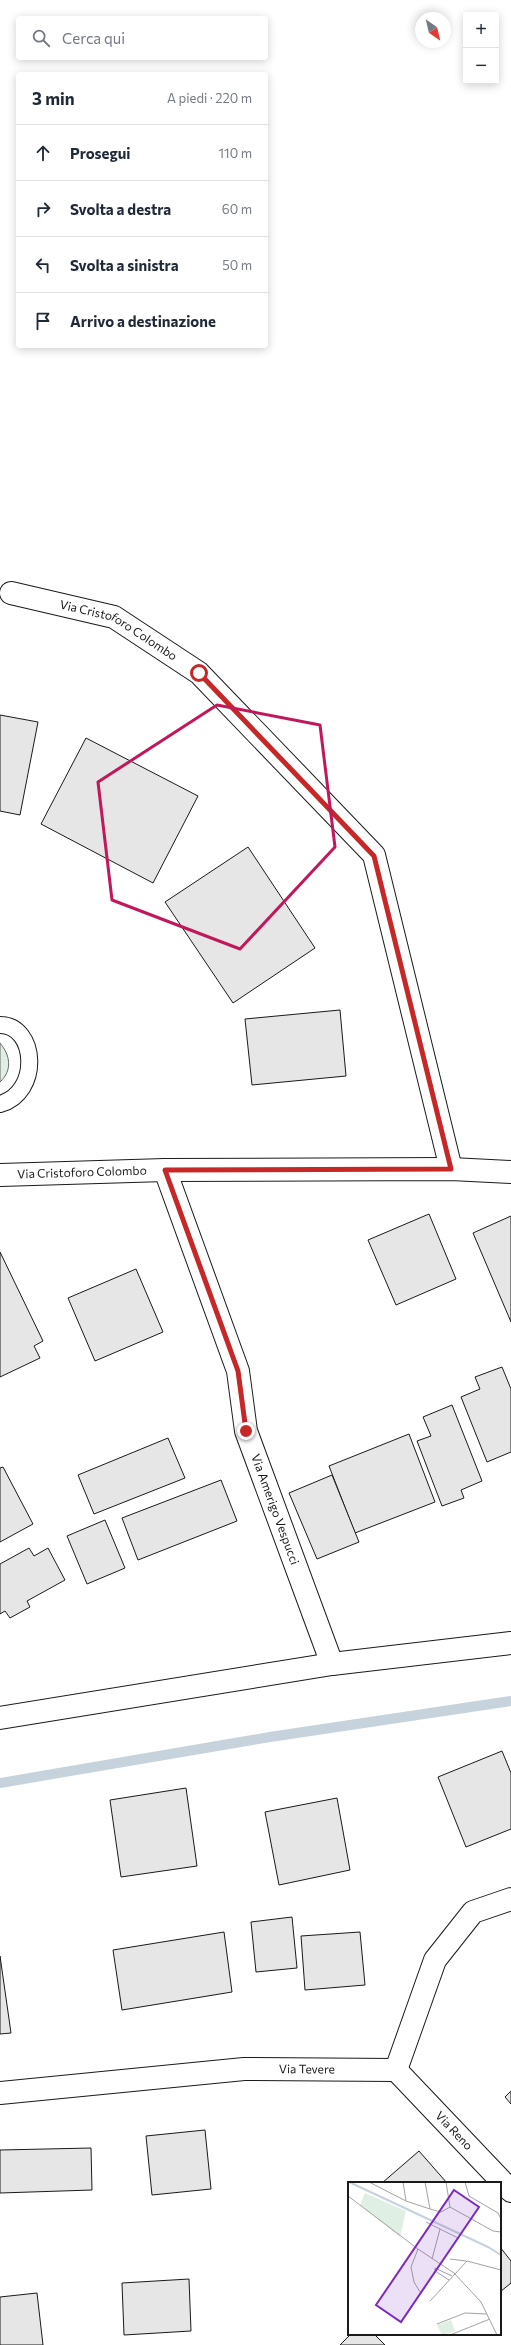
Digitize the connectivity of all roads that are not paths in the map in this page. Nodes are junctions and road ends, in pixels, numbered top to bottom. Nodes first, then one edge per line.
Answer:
1 (10, 593) dead end
2 (0, 1025) edge
3 (0, 1104) edge
4 (451, 1169) junction
5 (165, 1170) junction
6 (511, 1172) edge
7 (0, 1175) edge
8 (511, 1643) edge
9 (332, 1664) junction
10 (0, 1718) edge
11 (511, 1899) edge
12 (396, 2070) junction
13 (0, 2093) edge
14 (511, 2191) edge

1 - 4 street, Via Cristoforo Colombo
2 - 3 lane
4 - 5 street, Via Cristoforo Colombo
4 - 6 street, Via Cristoforo Colombo
5 - 7 street, Via Cristoforo Colombo
5 - 9 street, Via Amerigo Vespucci
8 - 9 street
9 - 10 street
11 - 12 street
12 - 13 street, Via Tevere
12 - 14 street, Via Reno

